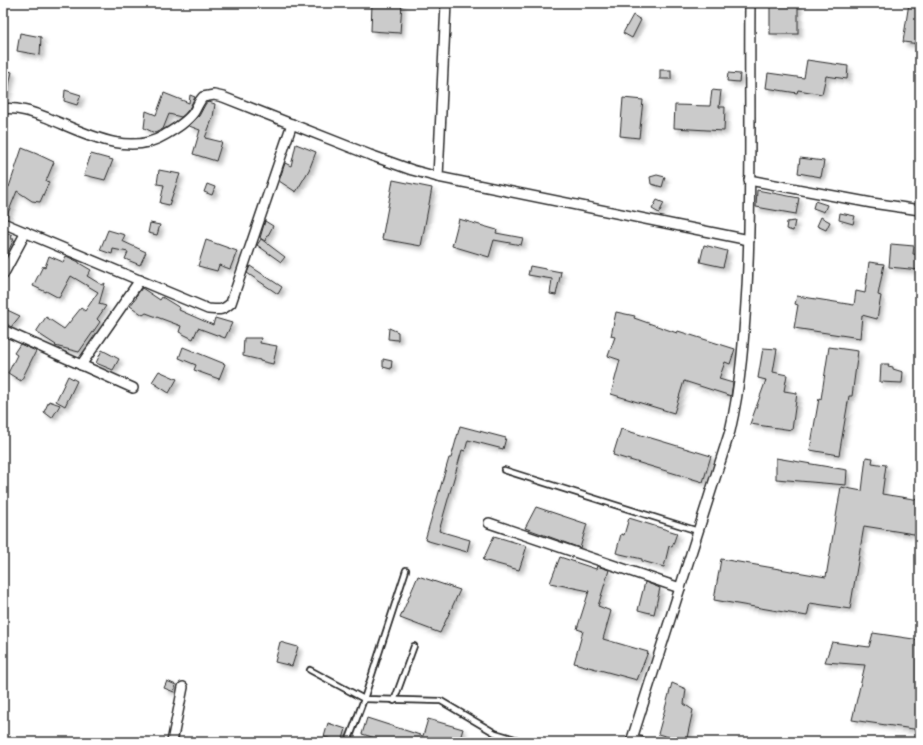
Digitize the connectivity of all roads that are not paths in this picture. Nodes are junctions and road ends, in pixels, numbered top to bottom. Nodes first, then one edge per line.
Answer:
1 (446, 3) edge
2 (750, 3) edge
3 (3, 109) edge
4 (292, 124) junction
5 (438, 178) junction
6 (749, 180) junction
7 (920, 210) edge
8 (3, 223) edge
9 (26, 232) junction
10 (749, 240) junction
11 (3, 276) edge
12 (140, 280) junction
13 (3, 330) edge
14 (81, 365) junction
15 (133, 388) dead end
16 (504, 470) dead end
17 (489, 523) dead end
18 (698, 531) junction
19 (406, 570) dead end
20 (680, 588) junction
21 (414, 646) dead end
22 (310, 670) dead end
23 (183, 687) dead end
24 (364, 699) junction
25 (394, 701) junction
26 (632, 741) edge
27 (172, 742) edge
28 (348, 742) edge
29 (524, 742) edge
30 (642, 742) edge

1 - 5 street
2 - 6 street
3 - 4 street
4 - 5 street
4 - 12 street
5 - 10 street
6 - 7 street
6 - 10 street
8 - 9 street
9 - 11 street
9 - 12 street
10 - 18 street
12 - 14 street
13 - 14 street
14 - 15 street
16 - 18 lane
17 - 20 street
18 - 20 street
19 - 24 lane
20 - 26 street
21 - 25 lane
22 - 24 lane
23 - 27 street
24 - 25 lane
24 - 28 lane
25 - 29 lane
26 - 30 street

